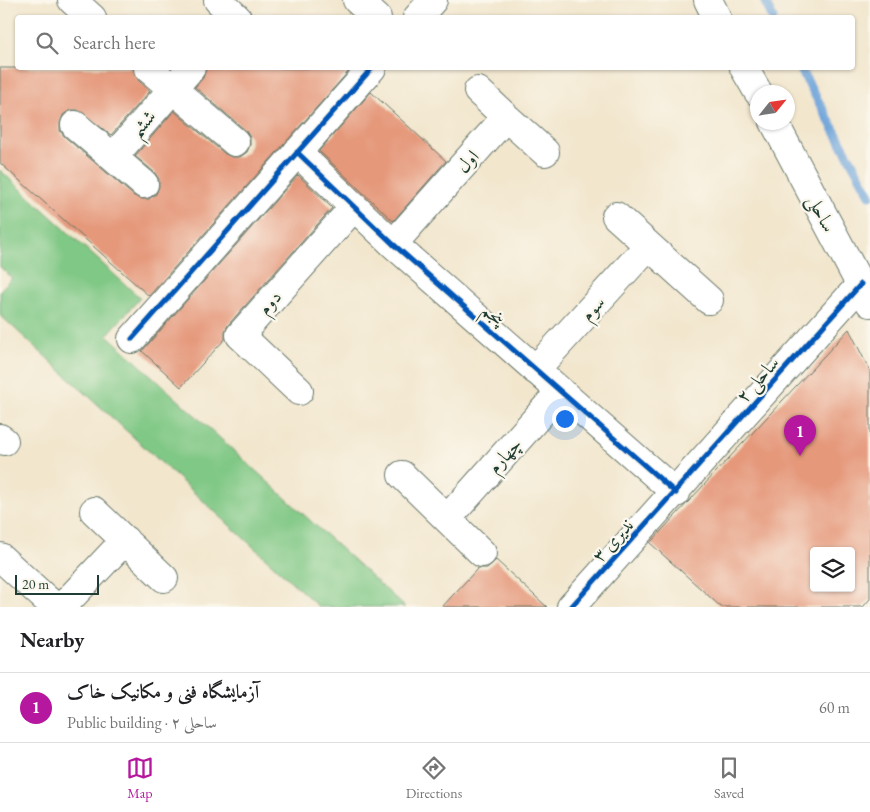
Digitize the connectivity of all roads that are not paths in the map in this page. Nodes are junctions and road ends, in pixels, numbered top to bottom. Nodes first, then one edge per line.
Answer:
1 (72, 0) edge
2 (357, 0) edge
3 (433, 0) edge
4 (708, 0) edge
5 (89, 15) edge
6 (374, 15) edge
7 (420, 15) edge
8 (716, 15) edge
9 (150, 70) edge
10 (188, 70) edge
11 (370, 70) edge
12 (745, 70) edge
13 (754, 85) edge
14 (172, 88) junction
15 (478, 91) dead end
16 (506, 117) junction
17 (75, 125) dead end
18 (778, 130) edge
19 (235, 142) dead end
20 (297, 152) junction
21 (545, 152) dead end
22 (113, 157) junction
23 (144, 184) dead end
24 (353, 208) junction
25 (616, 216) dead end
26 (393, 244) junction
27 (648, 246) junction
28 (865, 294) edge
29 (709, 300) dead end
30 (132, 339) dead end
31 (535, 370) junction
32 (299, 391) dead end
33 (560, 392) junction
34 (402, 475) dead end
35 (676, 493) junction
36 (94, 511) dead end
37 (447, 519) junction
38 (125, 540) junction
39 (482, 552) dead end
40 (0, 557) edge
41 (164, 578) dead end
42 (55, 607) edge
43 (62, 607) edge
44 (571, 607) edge

1 - 5 street
2 - 6 street
3 - 7 street
4 - 8 street
9 - 14 street
10 - 14 street
11 - 20 street
12 - 13 street
14 - 19 street
14 - 22 street, ششم
15 - 16 street
16 - 21 street
16 - 26 street, اول
17 - 22 street
18 - 28 street, ساحلی
20 - 24 street, پنجم
20 - 30 street
22 - 23 street
24 - 26 street, پنجم
24 - 32 street, دوم
25 - 27 street
26 - 31 street, پنجم
27 - 29 street
27 - 31 street, سوم
28 - 35 street, ساحلی ۲
31 - 33 street, پنجم
33 - 35 street, پنجم
33 - 37 street, چهارم
34 - 37 street
35 - 44 street, ندیری ۳
36 - 38 street
37 - 39 street
38 - 41 street
38 - 43 street
40 - 42 street

